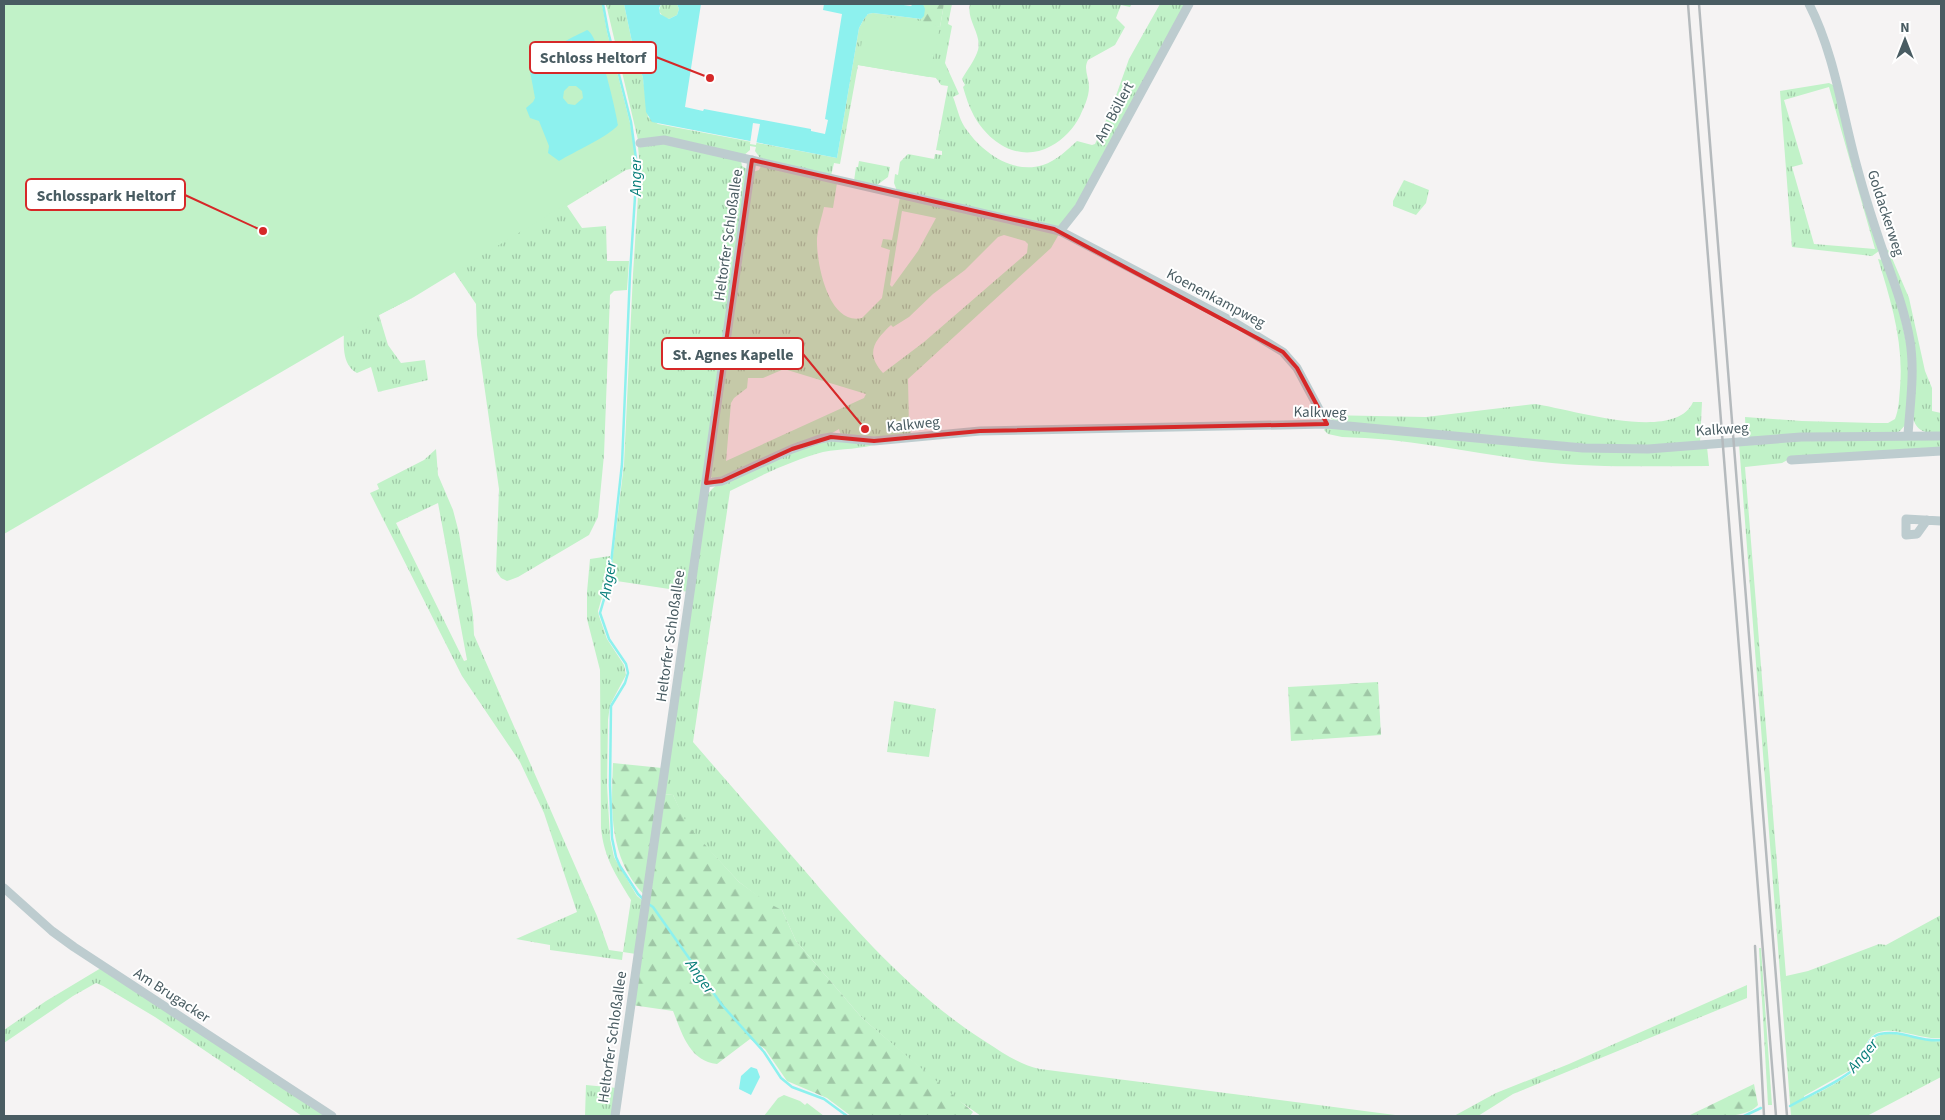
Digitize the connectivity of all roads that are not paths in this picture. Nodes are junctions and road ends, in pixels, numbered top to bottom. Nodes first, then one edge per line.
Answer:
1 (1189, 4) edge
2 (1809, 4) edge
3 (640, 143) dead end
4 (752, 160) junction
5 (1060, 231) junction
6 (1327, 424) junction
7 (1908, 435) junction
8 (1941, 436) edge
9 (1941, 451) edge
10 (1791, 460) dead end
11 (706, 483) junction
12 (1927, 520) dead end
13 (1941, 520) edge
14 (4, 888) edge
15 (332, 1116) edge
16 (615, 1116) edge

1 - 5 street, Am Böllert
2 - 7 street, Goldackerweg
3 - 4 street, Heltorfer Schloßallee
4 - 5 street, Heltorfer Schloßallee
4 - 11 street, Heltorfer Schloßallee
5 - 6 street, Koenenkampweg
6 - 7 street, Kalkweg
6 - 11 street, Kalkweg
7 - 8 street, Kalkweg
9 - 10 street
11 - 16 street, Heltorfer Schloßallee
12 - 13 street
14 - 15 street, Am Brugacker

